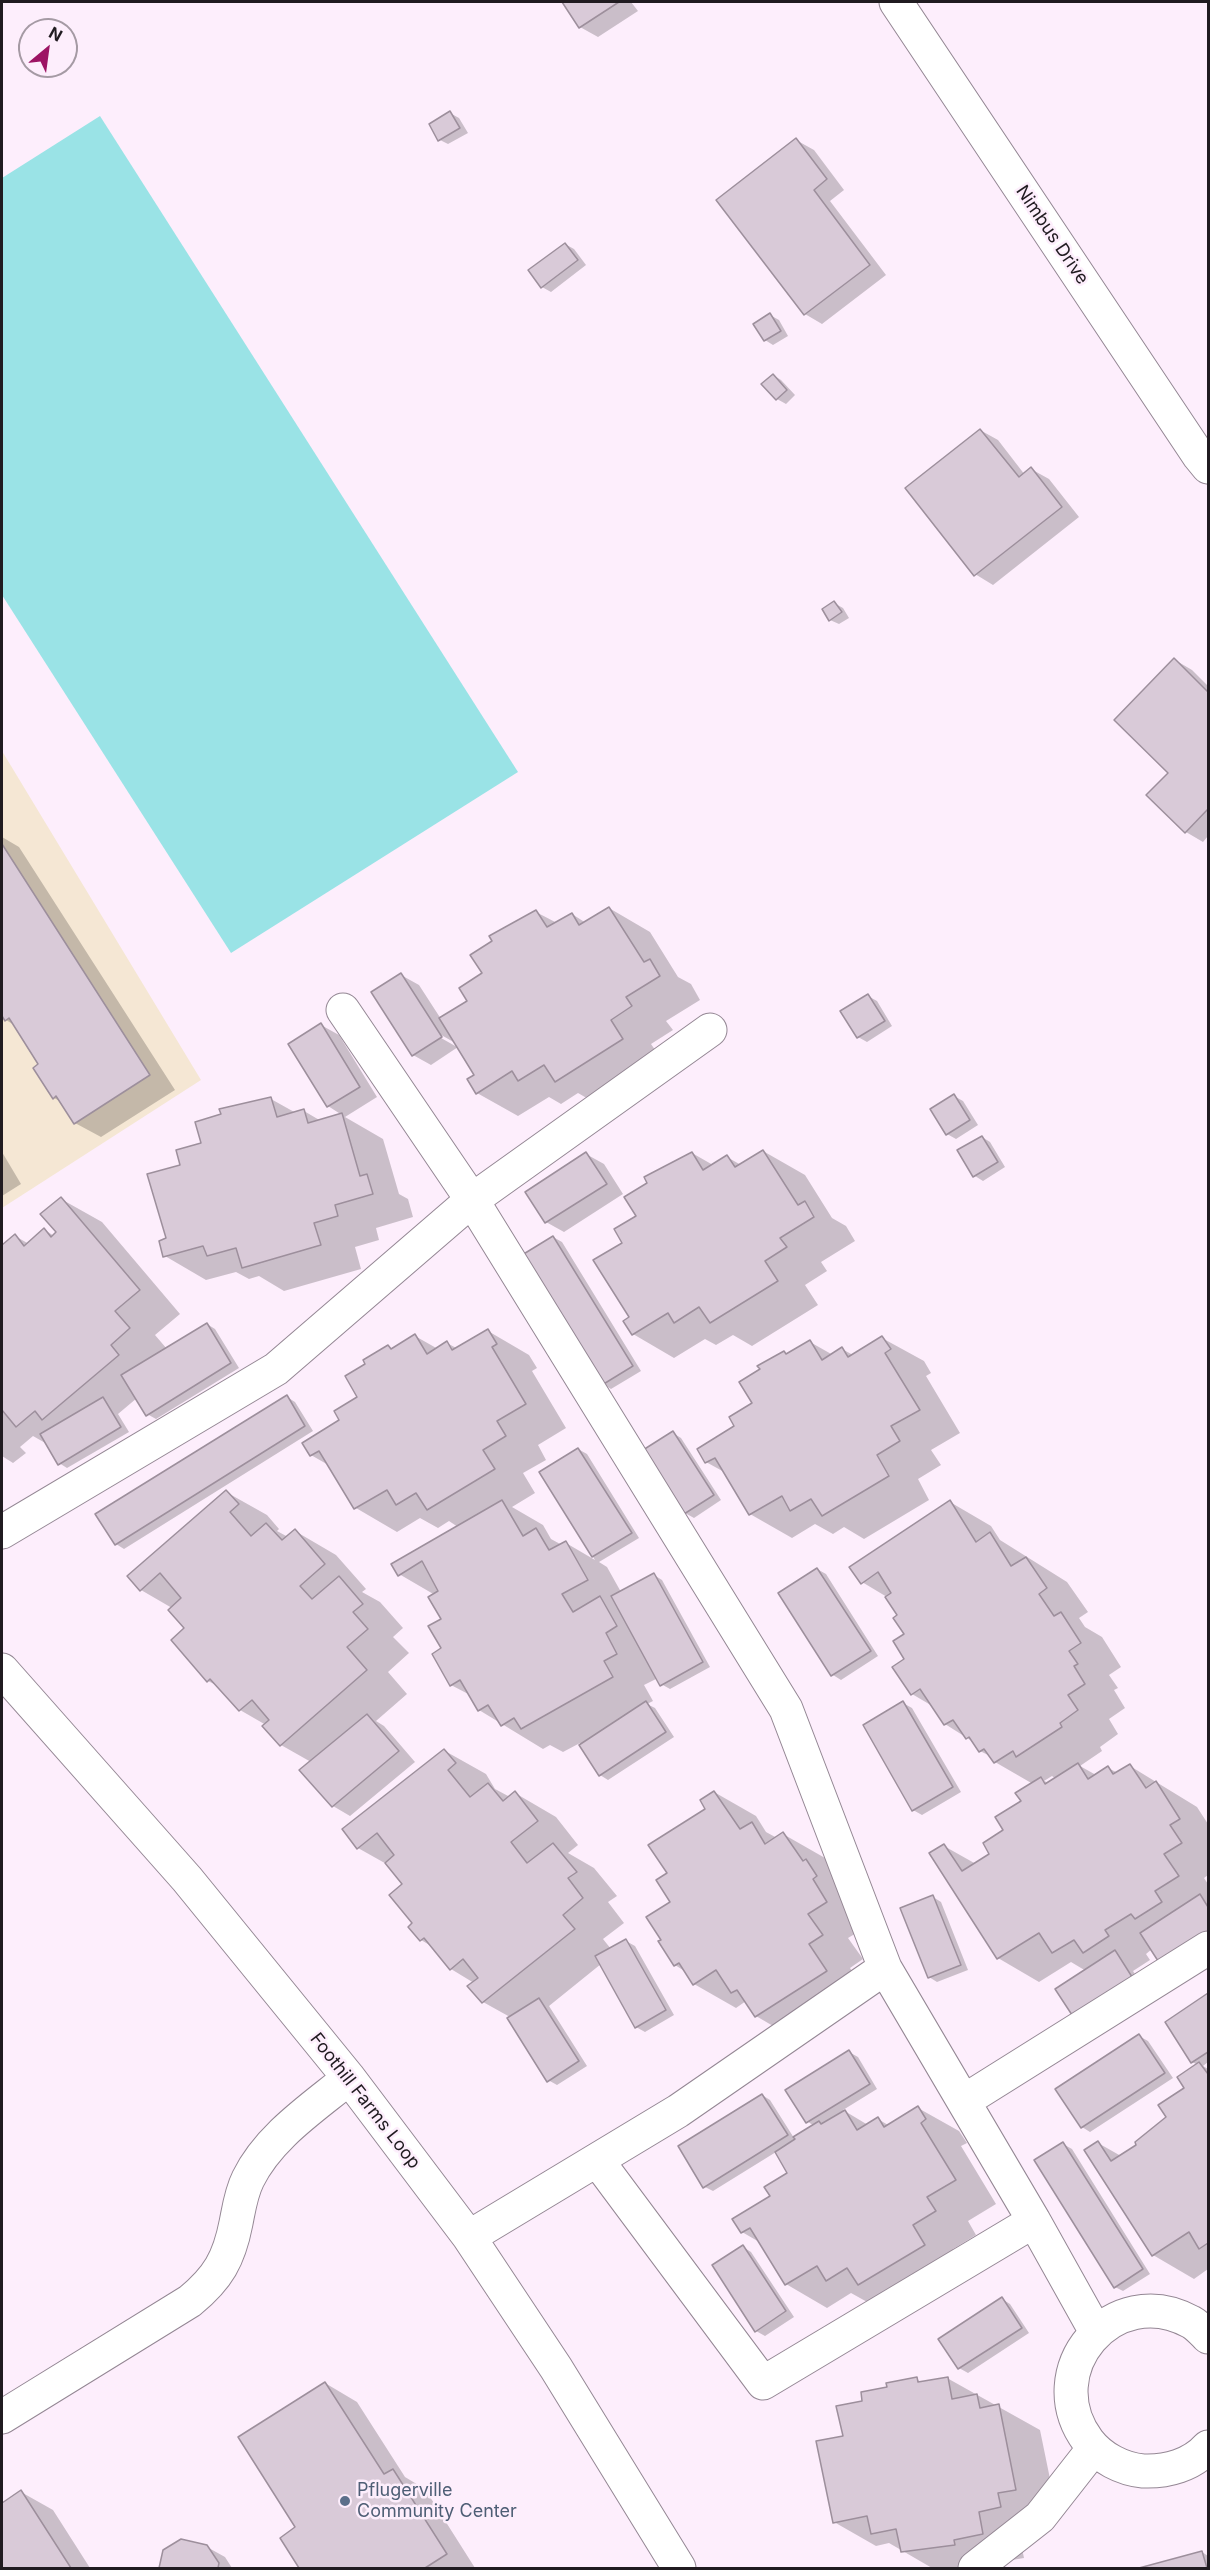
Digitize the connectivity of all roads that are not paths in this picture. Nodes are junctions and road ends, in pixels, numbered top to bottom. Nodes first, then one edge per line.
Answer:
1 (896, 2) edge
2 (1209, 467) edge
3 (343, 1010) dead end
4 (710, 1030) dead end
5 (472, 1200) junction
6 (2, 1532) edge
7 (2, 1670) edge
8 (1209, 1948) edge
9 (885, 1968) junction
10 (349, 2078) junction
11 (964, 2101) junction
12 (597, 2160) junction
13 (1034, 2221) junction
14 (469, 2237) junction
15 (1096, 2332) junction
16 (1209, 2337) edge
17 (2, 2417) edge
18 (1209, 2447) edge
19 (1094, 2448) junction
20 (679, 2568) edge
21 (975, 2568) edge

1 - 2 street, Nimbus Drive
3 - 5 street
4 - 5 street
5 - 6 street
5 - 9 street
7 - 10 street, Foothill Farms Loop
8 - 11 street
9 - 11 street
9 - 12 street
10 - 14 street, Foothill Farms Loop
10 - 17 street
11 - 13 street
12 - 13 street
12 - 14 street
13 - 15 street
14 - 20 street, Foothill Farms Loop
15 - 16 street
15 - 19 street
18 - 19 street
19 - 21 street

